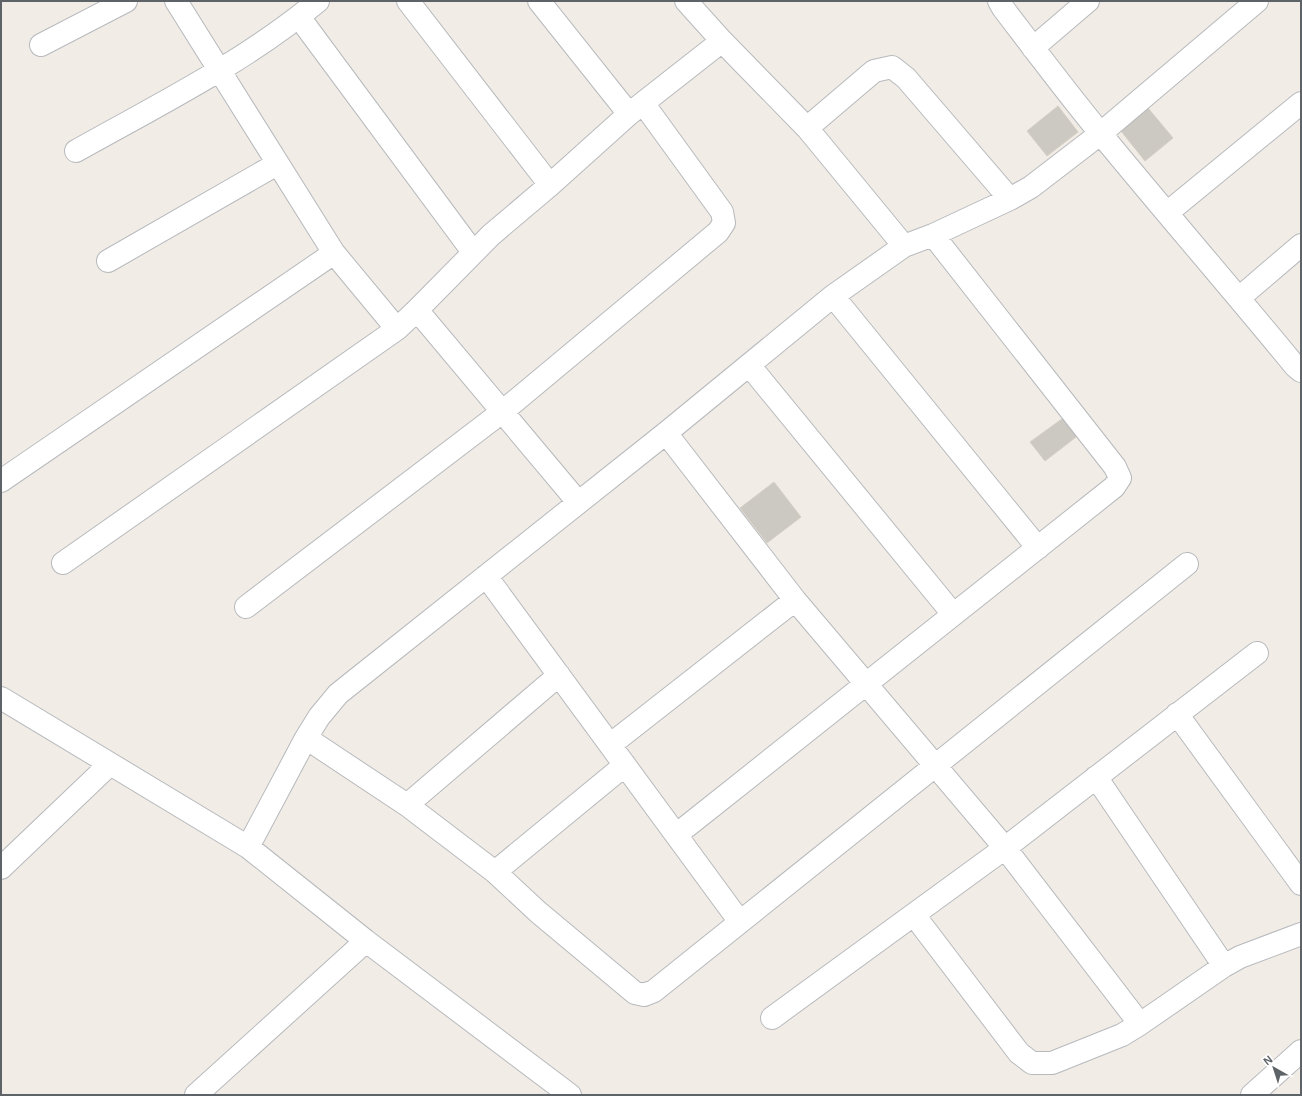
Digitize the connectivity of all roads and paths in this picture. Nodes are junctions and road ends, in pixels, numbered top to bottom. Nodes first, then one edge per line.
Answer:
1 (126, 1) edge
2 (176, 1) edge
3 (318, 1) edge
4 (408, 1) edge
5 (539, 1) edge
6 (686, 1) edge
7 (999, 1) edge
8 (1088, 1) edge
9 (1257, 1) edge
10 (299, 17) junction
11 (722, 41) junction
12 (41, 45) dead end
13 (1033, 48) junction
14 (219, 71) junction
15 (1301, 103) edge
16 (636, 108) junction
17 (807, 128) junction
18 (1100, 134) junction
19 (76, 151) dead end
20 (277, 164) junction
21 (550, 185) junction
22 (1010, 199) junction
23 (1167, 212) junction
24 (933, 235) junction
25 (1301, 245) edge
26 (904, 246) junction
27 (473, 252) junction
28 (334, 253) junction
29 (108, 261) dead end
30 (834, 296) junction
31 (1239, 298) junction
32 (417, 310) junction
33 (397, 329) junction
34 (749, 365) junction
35 (1301, 371) edge
36 (502, 412) junction
37 (666, 433) junction
38 (1, 481) edge
39 (578, 502) junction
40 (1038, 548) junction
41 (63, 563) dead end
42 (1186, 564) dead end
43 (486, 576) junction
44 (795, 600) junction
45 (246, 607) dead end
46 (953, 614) junction
47 (1257, 653) dead end
48 (559, 675) junction
49 (866, 684) junction
50 (1, 698) edge
51 (1177, 714) junction
52 (306, 738) junction
53 (610, 745) junction
54 (110, 764) junction
55 (625, 765) junction
56 (935, 766) junction
57 (1096, 777) junction
58 (407, 805) junction
59 (676, 835) junction
60 (248, 848) junction
61 (1005, 848) junction
62 (1, 868) edge
63 (495, 872) junction
64 (1301, 884) edge
65 (914, 915) junction
66 (740, 922) junction
67 (1301, 934) edge
68 (366, 941) junction
69 (1224, 966) junction
70 (772, 1018) dead end
71 (1140, 1024) junction
72 (1301, 1050) edge
73 (196, 1095) edge
74 (570, 1095) edge
75 (1252, 1095) edge

1 - 12 street
2 - 14 street
3 - 10 street
4 - 21 street
5 - 16 street
6 - 11 street
7 - 13 street
8 - 13 street
9 - 18 street
10 - 14 street
10 - 27 street
11 - 16 street
11 - 17 street
13 - 18 street
14 - 19 street
14 - 20 street
15 - 23 street
16 - 21 street
16 - 36 street
17 - 22 street
17 - 26 street
18 - 22 street
18 - 23 street
20 - 28 street
20 - 29 street
21 - 27 street
22 - 24 street
23 - 31 street
24 - 26 street
24 - 40 street
25 - 31 street
26 - 30 street
27 - 32 street
28 - 33 street
28 - 38 street
30 - 34 street
30 - 40 street
31 - 35 street
32 - 33 street
32 - 36 street
33 - 41 street
34 - 37 street
34 - 46 street
36 - 39 street
36 - 45 street
37 - 39 street
37 - 44 street
39 - 43 street
40 - 46 street
42 - 56 street
43 - 48 street
43 - 52 street
44 - 49 street
44 - 53 street
46 - 49 street
47 - 51 street
48 - 53 street
48 - 58 street
49 - 56 street
49 - 59 street
50 - 54 street
51 - 57 street
51 - 64 street
52 - 58 street
52 - 60 street
53 - 55 street
54 - 60 street
54 - 62 street
55 - 59 street
55 - 63 street
56 - 61 street
56 - 66 street
57 - 61 street
57 - 69 street
58 - 63 street
59 - 66 street
60 - 68 street
61 - 65 street
61 - 71 street
63 - 66 street
65 - 70 street
65 - 71 street
67 - 69 street
68 - 73 street
68 - 74 street
69 - 71 street
72 - 75 street

